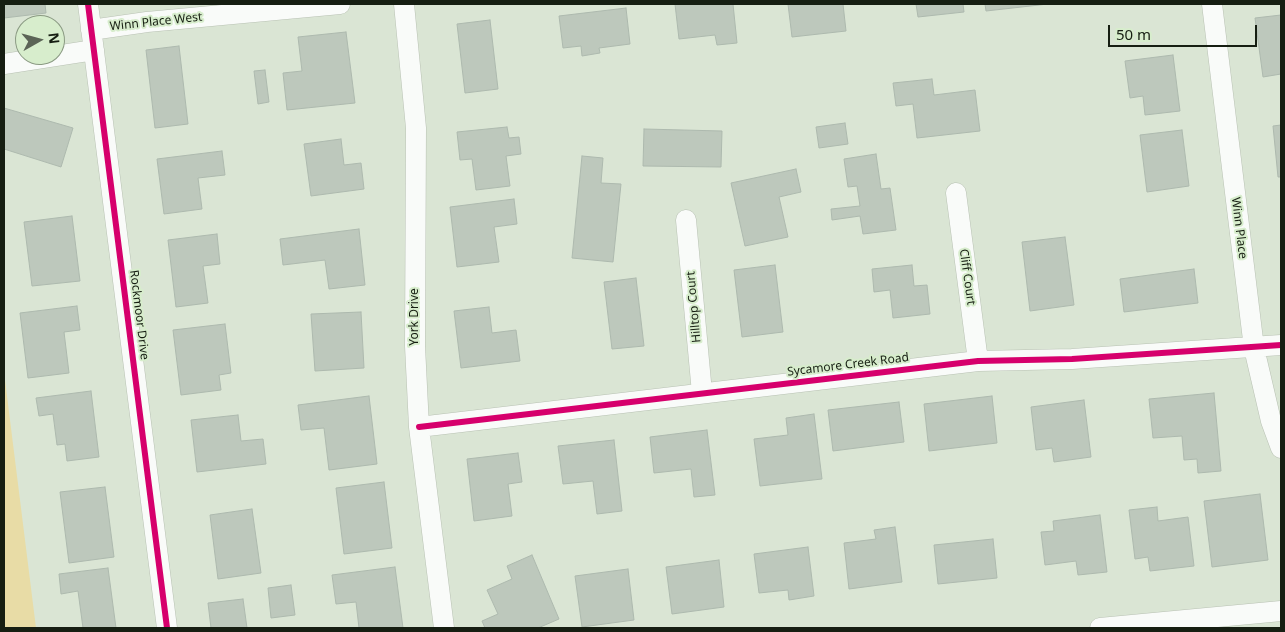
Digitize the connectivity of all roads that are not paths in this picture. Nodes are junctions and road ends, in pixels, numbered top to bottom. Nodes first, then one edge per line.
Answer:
1 (88, 4) edge
2 (340, 4) edge
3 (404, 4) edge
4 (1212, 4) edge
5 (91, 30) junction
6 (94, 50) junction
7 (4, 64) edge
8 (956, 193) dead end
9 (686, 220) dead end
10 (1281, 346) edge
11 (1254, 348) junction
12 (978, 361) junction
13 (702, 393) junction
14 (419, 427) junction
15 (1281, 448) edge
16 (1281, 611) edge
17 (167, 628) edge
18 (444, 628) edge
19 (1100, 628) edge

1 - 5 street, Rockmoor Drive
2 - 5 street, Winn Place West
3 - 14 street, York Drive
4 - 11 street, Winn Place
5 - 6 street, Rockmoor Drive
6 - 7 street
6 - 17 street, Rockmoor Drive
8 - 12 street, Cliff Court
9 - 13 street, Hilltop Court
10 - 11 street, Sycamore Creek Road
11 - 12 street, Sycamore Creek Road
11 - 15 street, Winn Place
12 - 13 street, Sycamore Creek Road
13 - 14 street, Sycamore Creek Road
14 - 18 street, York Drive
16 - 19 street

